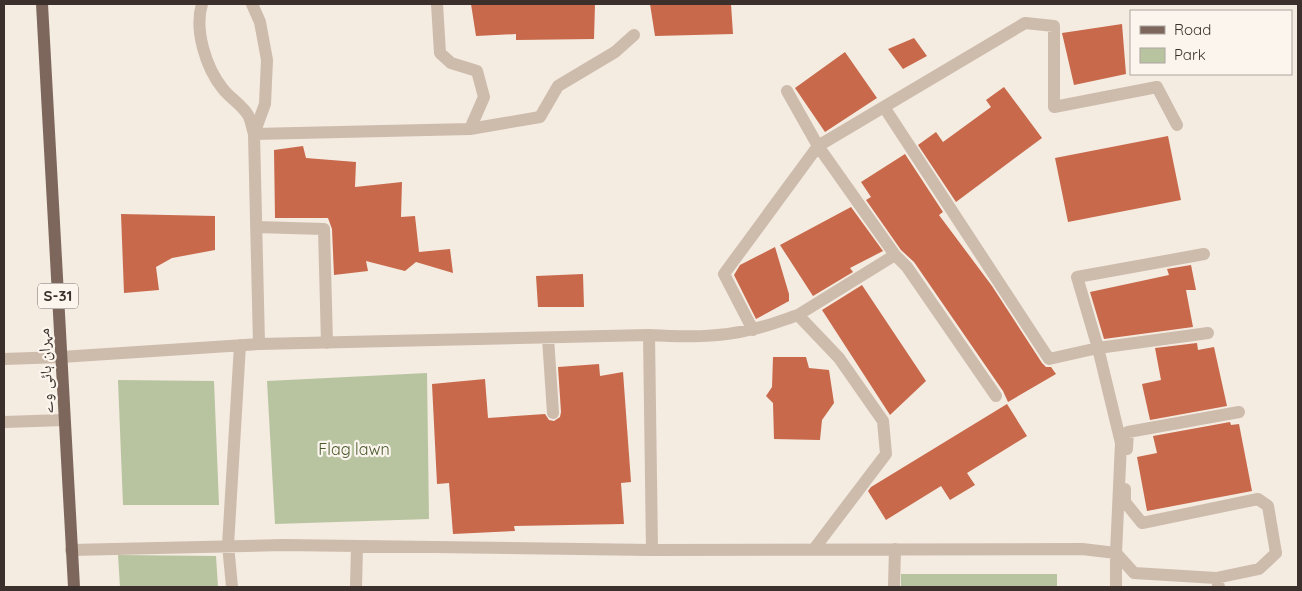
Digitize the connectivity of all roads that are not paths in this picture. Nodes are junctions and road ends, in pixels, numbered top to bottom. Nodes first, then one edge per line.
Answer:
1 (42, 4) edge
2 (202, 4) edge
3 (252, 4) edge
4 (436, 4) edge
5 (634, 35) dead end
6 (787, 91) dead end
7 (884, 107) junction
8 (1177, 126) dead end
9 (470, 129) junction
10 (254, 134) junction
11 (818, 146) junction
12 (256, 227) junction
13 (1204, 254) dead end
14 (896, 255) junction
15 (798, 315) junction
16 (752, 330) junction
17 (1208, 333) dead end
18 (649, 335) junction
19 (548, 338) junction
20 (327, 343) junction
21 (259, 344) junction
22 (240, 345) junction
23 (1098, 348) junction
24 (61, 357) junction
25 (4, 359) edge
26 (996, 396) dead end
27 (1239, 412) dead end
28 (553, 413) dead end
29 (64, 420) junction
30 (4, 422) edge
31 (228, 545) junction
32 (357, 546) junction
33 (814, 549) junction
34 (895, 549) junction
35 (71, 550) junction
36 (652, 550) junction
37 (1116, 554) junction
38 (1218, 582) edge
39 (68, 587) edge
40 (74, 587) edge
41 (232, 587) edge
42 (356, 587) edge
43 (894, 587) edge
44 (1116, 587) edge

1 - 24 main road, مہران ہائی وے / S-31
2 - 10 street
3 - 10 street
4 - 9 street
5 - 9 street
6 - 11 street
7 - 8 street
7 - 11 street
7 - 23 street
9 - 10 street
10 - 12 street
11 - 14 street
11 - 16 street
12 - 20 street
12 - 21 street
13 - 23 street
14 - 15 street
14 - 26 street
15 - 16 street
15 - 33 street
16 - 18 street
17 - 23 street
18 - 19 street
18 - 36 street
19 - 20 street
19 - 28 street
20 - 21 street
21 - 22 street
22 - 24 street
22 - 31 street
23 - 37 street
24 - 25 street
24 - 29 main road, مہران ہائی وے / S-31
27 - 38 street
29 - 30 street
29 - 35 main road, مہران ہائی وے / S-31
31 - 32 street
31 - 35 street
31 - 41 street
32 - 36 street
32 - 42 street
33 - 34 street
33 - 36 street
34 - 37 street
34 - 43 street
35 - 40 main road, مہران ہائی وے / S-31
37 - 38 street
37 - 44 street
39 - 40 street

